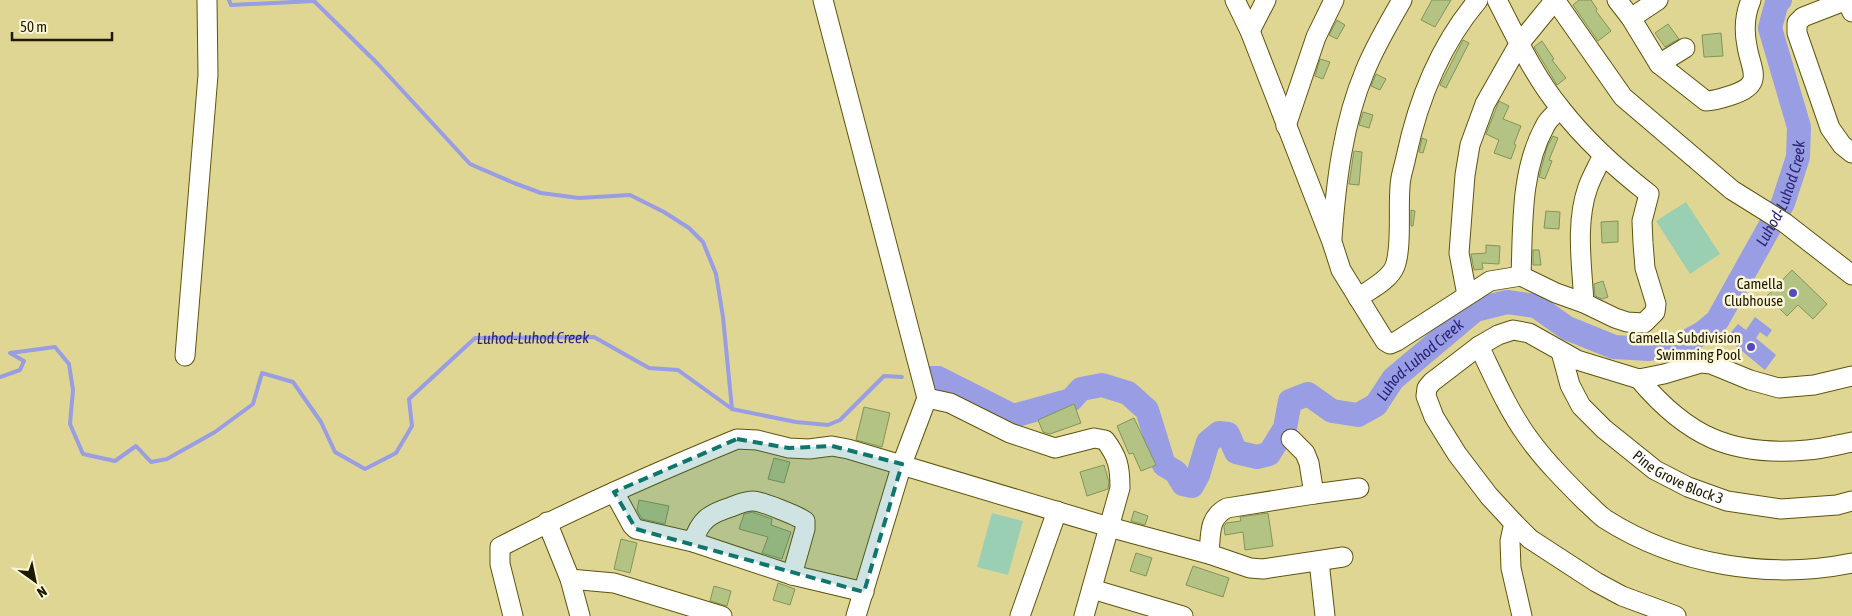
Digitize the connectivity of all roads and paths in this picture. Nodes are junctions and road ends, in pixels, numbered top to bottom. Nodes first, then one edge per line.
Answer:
1 (207, 0) edge
2 (823, 0) edge
3 (1235, 0) edge
4 (1266, 0) edge
5 (1334, 0) edge
6 (1402, 0) edge
7 (1478, 0) edge
8 (1498, 0) edge
9 (1555, 0) edge
10 (1617, 0) edge
11 (1658, 0) edge
12 (1751, 0) edge
13 (1852, 12) edge
14 (1630, 18) junction
15 (1250, 31) junction
16 (1520, 44) junction
17 (1685, 48) dead end
18 (1659, 64) junction
19 (1560, 109) junction
20 (1286, 126) junction
21 (1852, 153) edge
22 (1603, 155) junction
23 (1332, 242) junction
24 (1852, 275) edge
25 (1521, 276) junction
26 (1467, 295) junction
27 (1358, 298) junction
28 (1584, 303) junction
29 (1479, 346) junction
30 (1561, 352) junction
31 (185, 356) dead end
32 (1852, 376) edge
33 (1639, 378) junction
34 (927, 398) junction
35 (1291, 440) dead end
36 (1852, 442) edge
37 (902, 464) junction
38 (1358, 488) dead end
39 (614, 492) junction
40 (1314, 494) junction
41 (1852, 501) edge
42 (1057, 511) junction
43 (548, 522) junction
44 (1514, 523) junction
45 (1109, 527) junction
46 (693, 542) junction
47 (1209, 554) junction
48 (1343, 557) dead end
49 (1319, 561) junction
50 (1852, 563) edge
51 (792, 575) junction
52 (570, 579) junction
53 (1092, 589) junction
54 (864, 592) junction
55 (1148, 611) edge
56 (1523, 615) edge
57 (513, 616) edge
58 (580, 616) edge
59 (722, 616) edge
60 (856, 616) edge
61 (1020, 616) edge
62 (1084, 616) edge
63 (1183, 616) edge
64 (1325, 616) edge
65 (1676, 616) edge

1 - 31 street
2 - 34 street
3 - 15 street
4 - 15 street
5 - 20 street
6 - 23 street
7 - 27 street
8 - 16 street
9 - 16 street
9 - 24 street
10 - 14 street
11 - 14 street
12 - 18 street
13 - 21 street
14 - 18 street
15 - 20 street
16 - 19 street
16 - 26 street
17 - 18 street
19 - 22 street
19 - 25 street
20 - 23 street
22 - 28 street
22 - 28 street
23 - 27 street
25 - 26 street
25 - 28 street
26 - 27 street
29 - 30 street
29 - 44 street
29 - 50 street
30 - 33 street
30 - 41 street, Pine Grove Block 3
32 - 33 street
33 - 36 street
34 - 37 street
34 - 45 street
35 - 40 street
37 - 39 street
37 - 42 street
37 - 54 street
38 - 40 street
39 - 43 street
39 - 46 street
40 - 47 street
42 - 45 street
42 - 61 street
43 - 52 street
43 - 57 street
44 - 56 street
44 - 65 street
45 - 47 street
45 - 53 street
46 - 51 street
46 - 51 street
47 - 49 street
48 - 49 street
49 - 64 street
51 - 54 street
52 - 58 street
52 - 59 street
53 - 55 street
53 - 62 street
54 - 60 street
55 - 63 street

